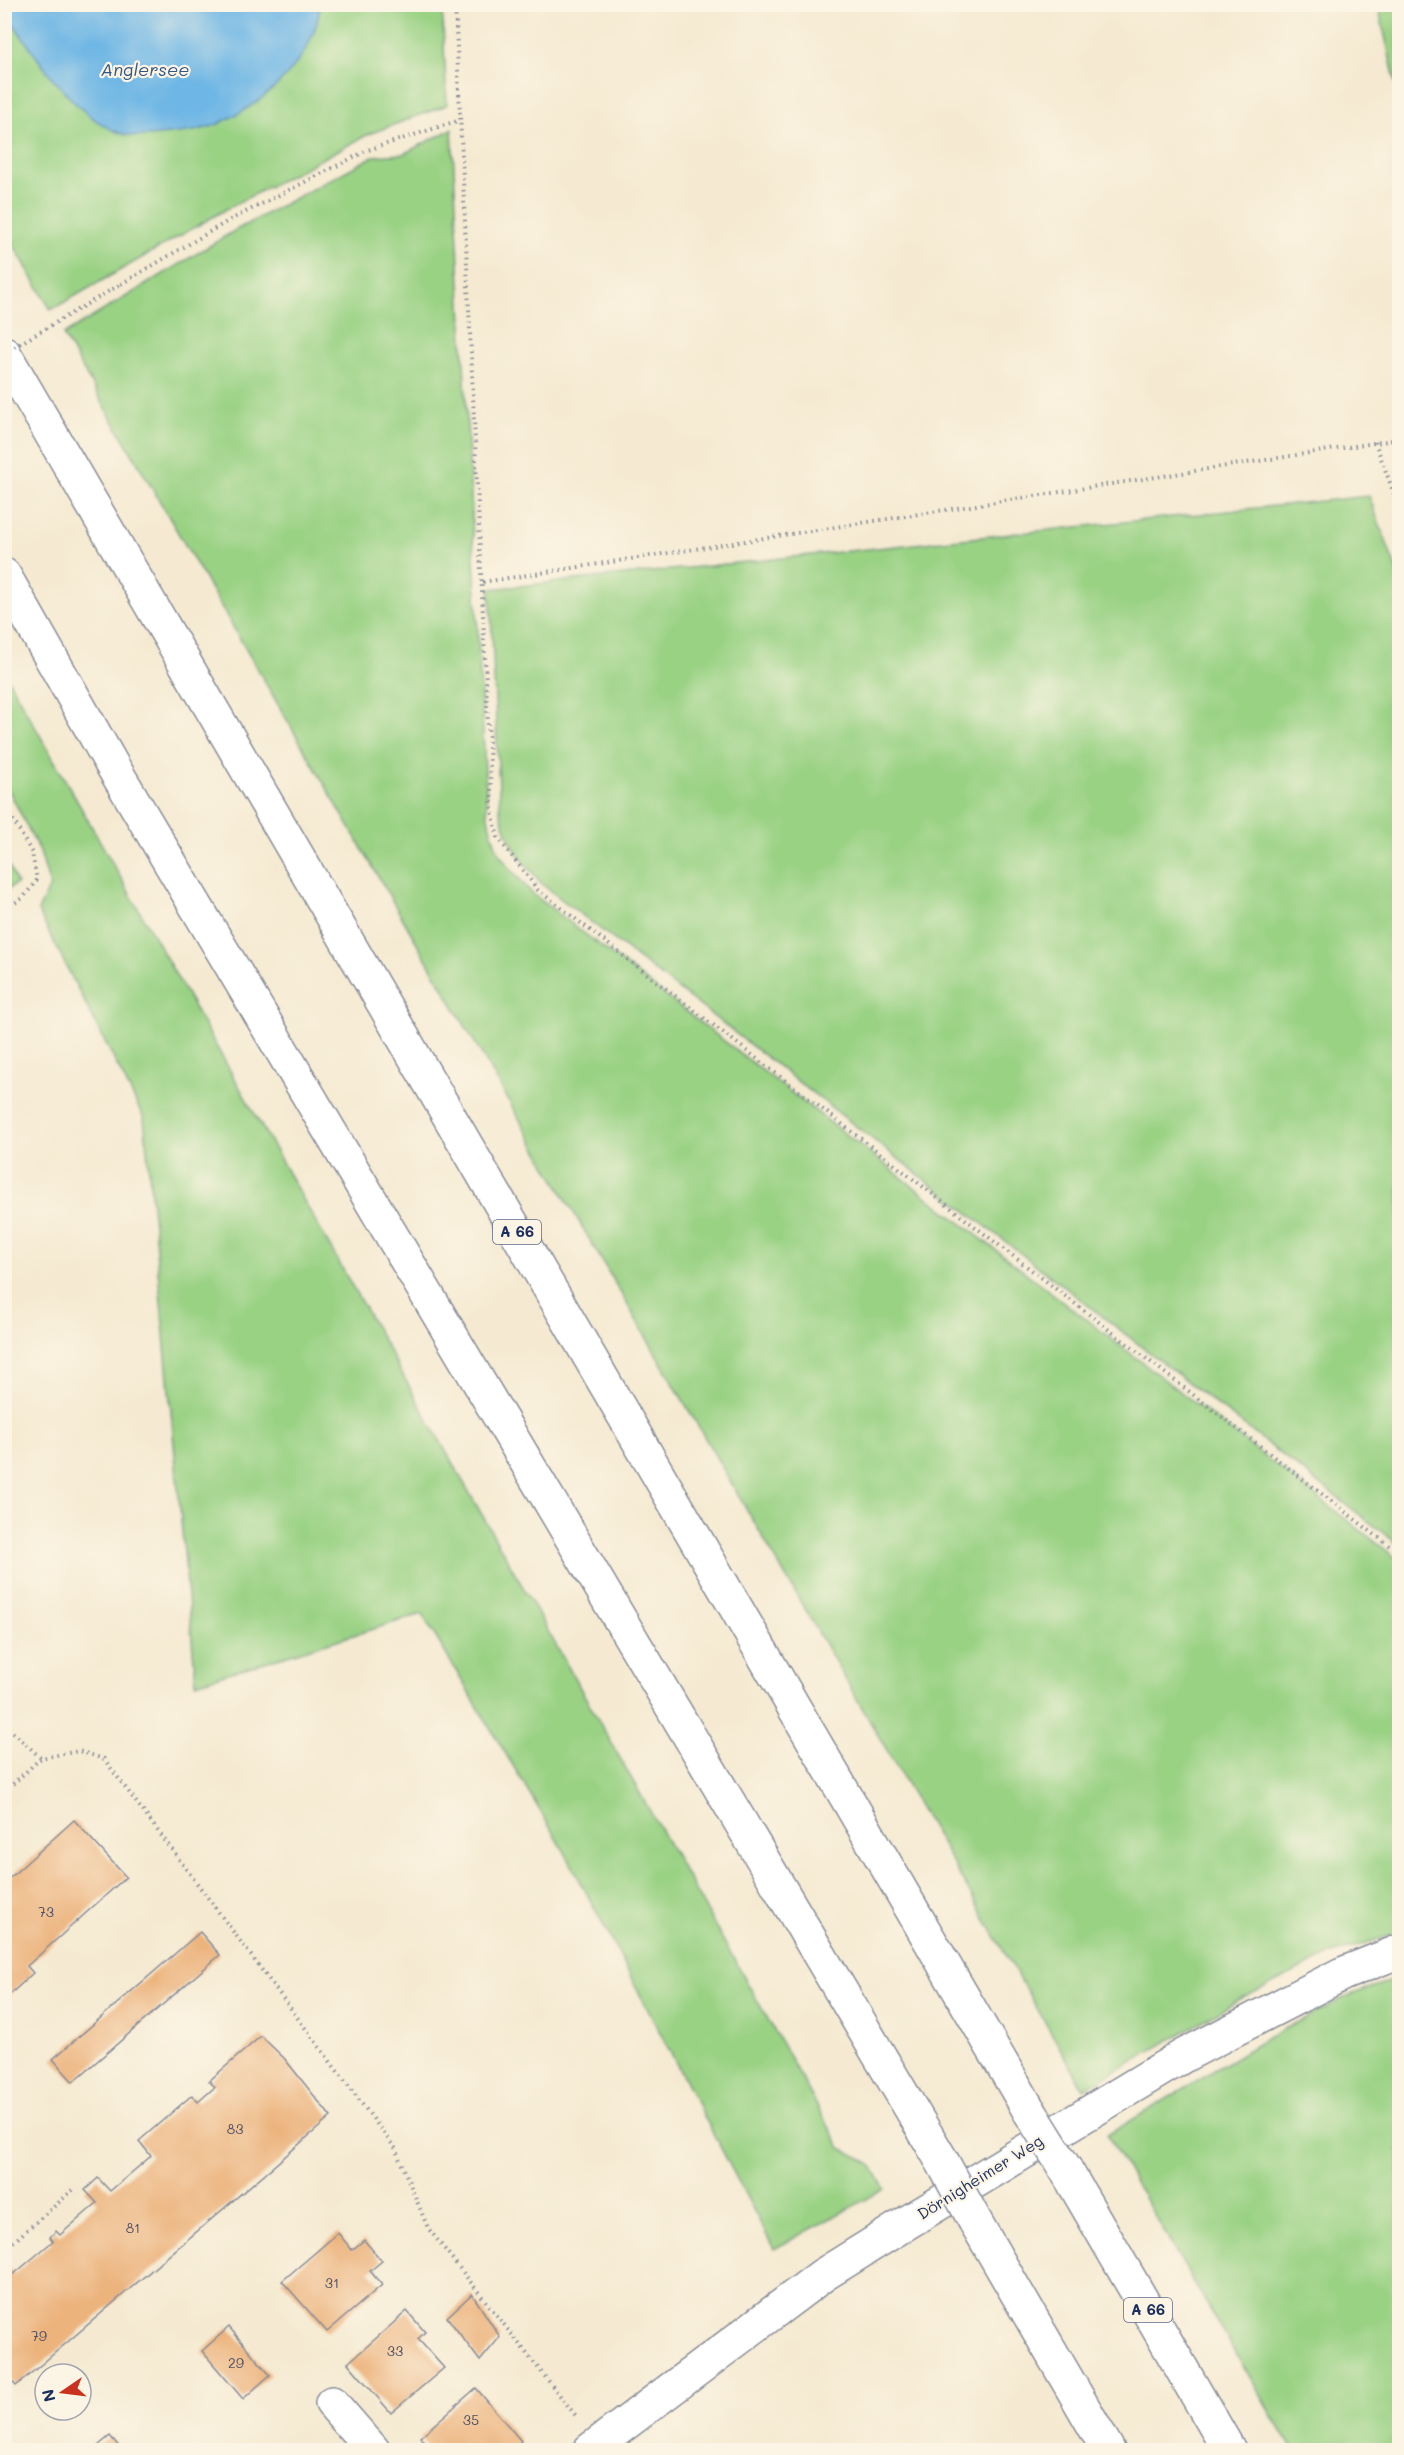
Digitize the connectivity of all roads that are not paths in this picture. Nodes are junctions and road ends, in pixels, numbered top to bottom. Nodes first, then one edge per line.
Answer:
1 (4, 353) edge
2 (4, 575) edge
3 (1400, 1951) edge
4 (332, 2403) dead end
5 (594, 2447) edge
6 (372, 2451) edge
7 (1108, 2451) edge
8 (1229, 2451) edge

1 - 8 main road, A 66, bridge
2 - 7 main road, bridge
3 - 5 main road, Dörnigheimer Weg
4 - 6 main road

